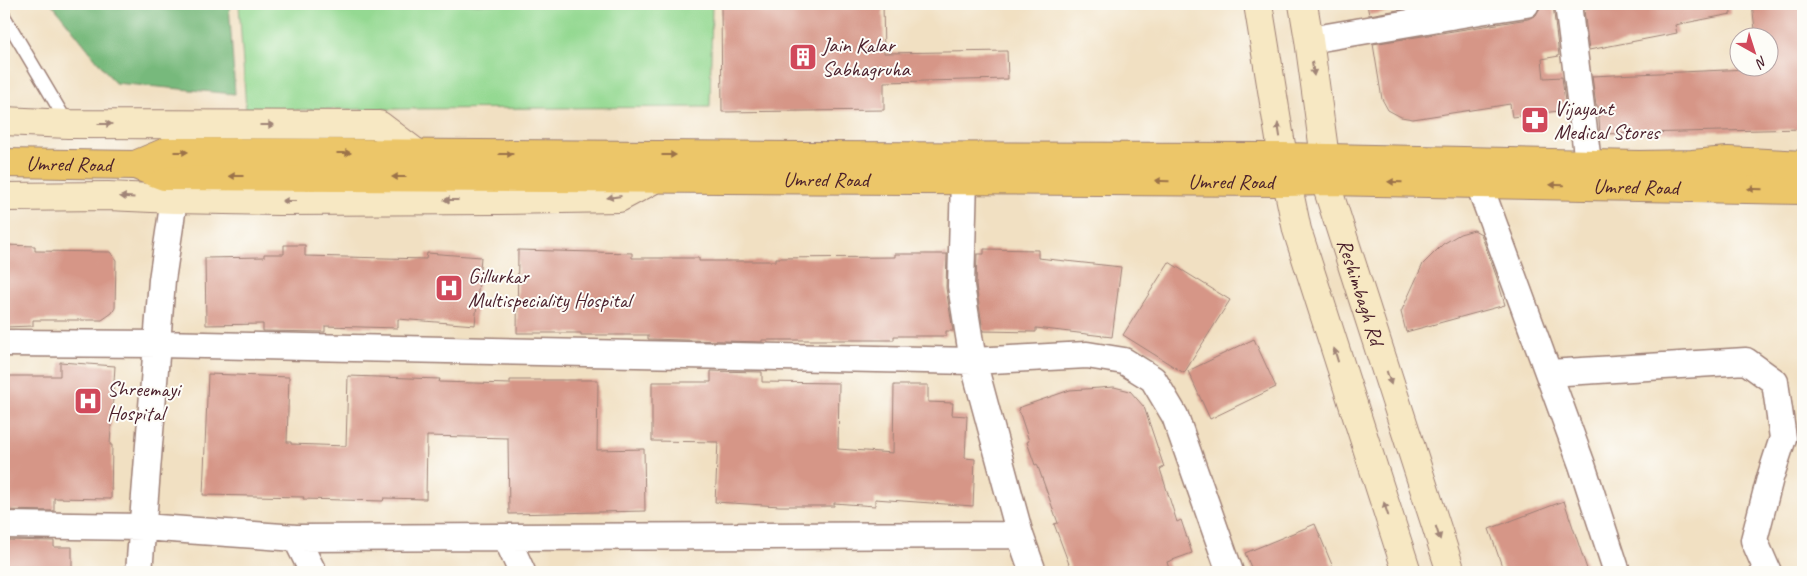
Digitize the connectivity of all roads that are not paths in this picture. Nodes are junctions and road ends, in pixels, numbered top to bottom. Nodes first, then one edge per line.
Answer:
1 (1258, 4) edge
2 (1303, 4) edge
3 (1526, 4) edge
4 (1568, 4) edge
5 (1479, 8) edge
6 (1407, 14) edge
7 (4, 16) edge
8 (1309, 40) junction
9 (4, 121) edge
10 (68, 124) junction
11 (416, 154) junction
12 (1588, 162) junction
13 (4, 163) edge
14 (135, 165) junction
15 (1803, 165) edge
16 (801, 167) junction
17 (1285, 169) junction
18 (1325, 170) junction
19 (1477, 173) junction
20 (658, 177) junction
21 (964, 179) junction
22 (1803, 190) edge
23 (4, 197) edge
24 (174, 200) junction
25 (4, 343) edge
26 (158, 344) junction
27 (973, 361) junction
28 (1549, 373) junction
29 (4, 526) edge
30 (143, 527) junction
31 (1020, 535) junction
32 (506, 537) junction
33 (296, 538) junction
34 (139, 572) edge
35 (312, 572) edge
36 (522, 572) edge
37 (1034, 572) edge
38 (1230, 572) edge
39 (1407, 572) edge
40 (1451, 572) edge
41 (1617, 572) edge
42 (1768, 572) edge

17 -> 1 main road
2 - 8 main road, Reshimbagh Rd
3 - 5 street
4 - 12 street
5 - 6 street
6 - 8 street
7 - 10 lane
8 -> 18 main road, Reshimbagh Rd
9 - 10 main road
10 -> 11 main road
14 -> 11 main road
11 -> 16 main road
12 - 15 main road
12 - 19 main road
13 - 14 main road, Umred Road
20 -> 14 main road, Umred Road
16 - 17 main road
16 - 20 main road, Umred Road
16 - 21 main road, Umred Road
17 - 18 main road
17 -> 21 main road, Umred Road
39 -> 17 main road
18 - 19 main road
18 -> 40 main road, Reshimbagh Rd
22 -> 19 main road, Umred Road
19 - 28 street
20 -> 24 main road
21 - 27 street
24 -> 23 main road
24 - 26 street
25 - 26 street
26 - 27 street
26 - 30 street
27 - 31 street
27 - 38 street
28 - 41 street
28 - 42 street
29 - 30 street
30 - 33 street
30 - 34 street
31 - 32 street
31 - 37 street
32 - 33 street
32 - 36 street
33 - 35 street

